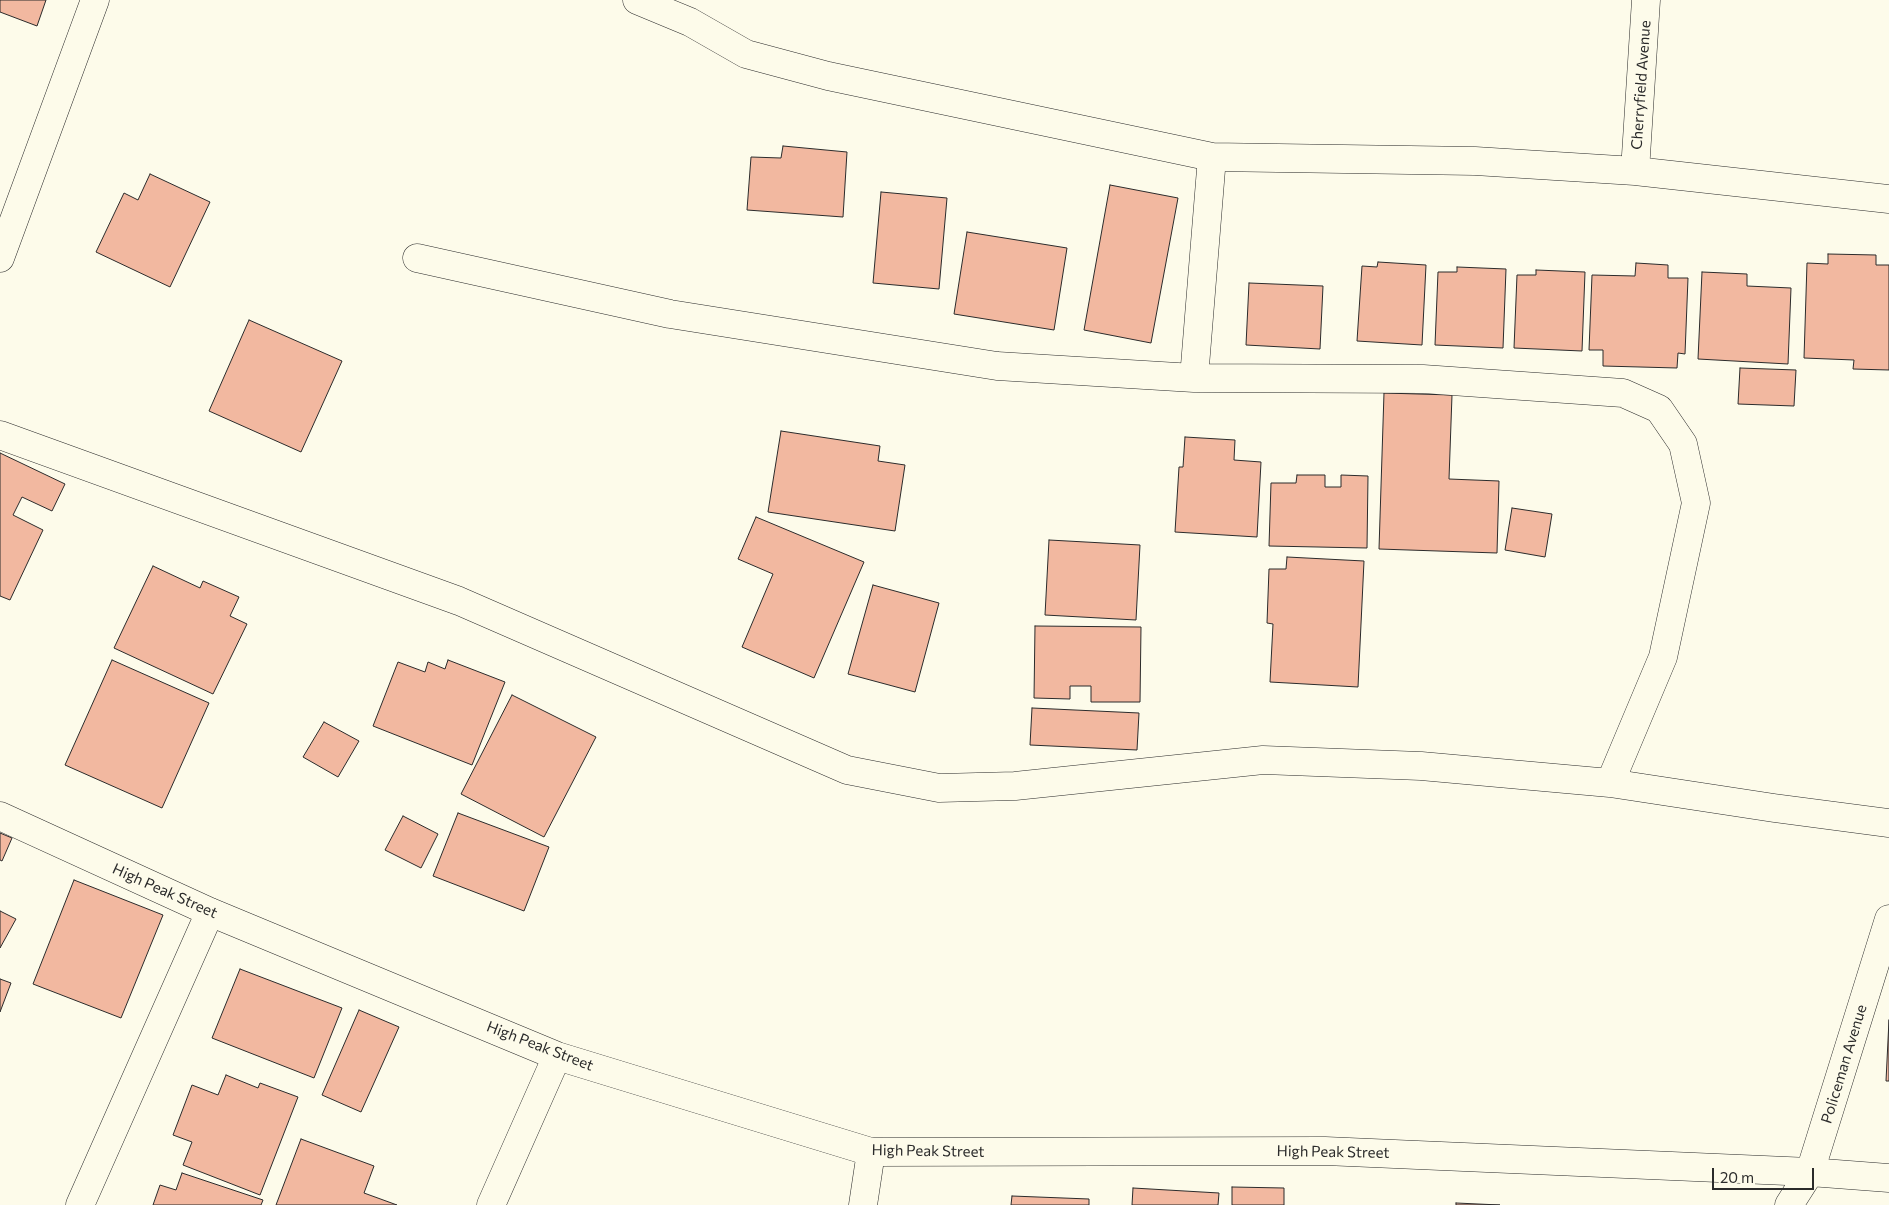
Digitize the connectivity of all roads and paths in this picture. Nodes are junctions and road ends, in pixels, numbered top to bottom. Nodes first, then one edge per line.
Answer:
1 (95, 0) edge
2 (637, 0) edge
3 (1646, 0) edge
4 (1212, 157) junction
5 (1635, 171) junction
6 (1889, 199) edge
7 (0, 258) edge
8 (417, 258) dead end
9 (1194, 378) junction
10 (0, 435) edge
11 (1610, 783) junction
12 (0, 816) edge
13 (1889, 822) edge
14 (210, 912) junction
15 (1889, 919) edge
16 (557, 1056) junction
17 (871, 1152) junction
18 (1810, 1172) junction
19 (1889, 1178) edge
20 (80, 1205) edge
21 (491, 1205) edge
22 (863, 1205) edge
23 (1789, 1205) edge

1 - 7 street
2 - 4 street
3 - 5 street, Cherryfield Avenue
4 - 5 street
4 - 9 street
5 - 6 street
8 - 9 street
9 - 11 street
10 - 11 street
11 - 13 street
12 - 14 street, High Peak Street
14 - 16 street, High Peak Street
14 - 20 street
15 - 18 street, Policeman Avenue
16 - 17 street, High Peak Street
16 - 21 street
17 - 18 street, High Peak Street
17 - 22 street
18 - 19 street, High Peak Street
18 - 23 street, Policeman Avenue

